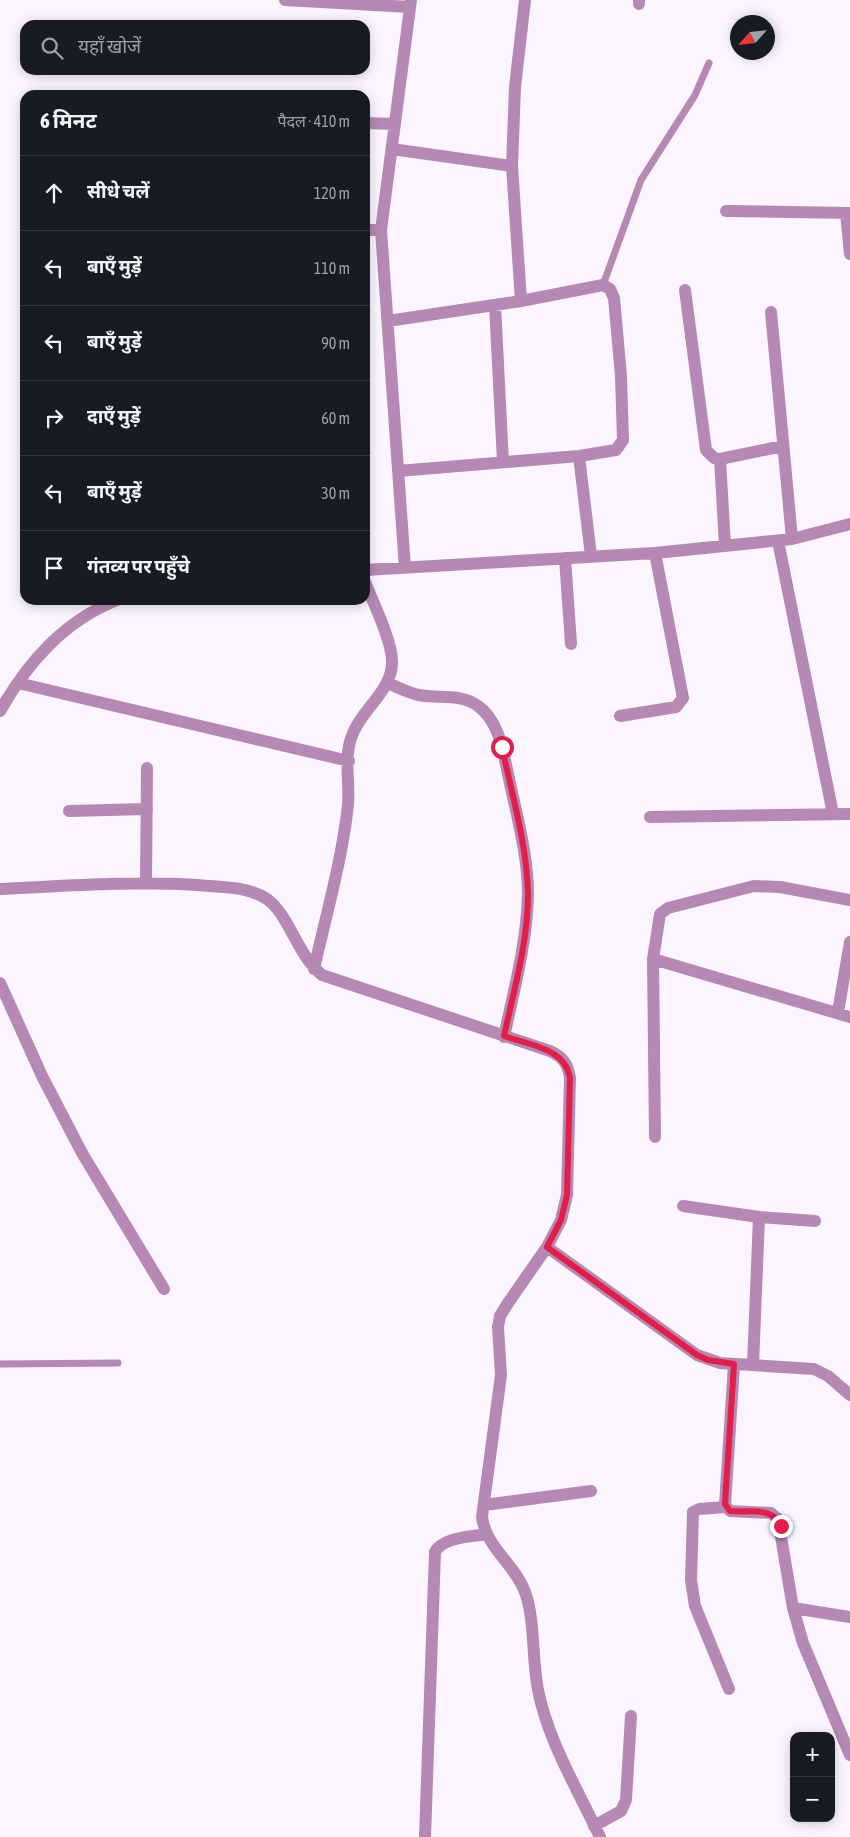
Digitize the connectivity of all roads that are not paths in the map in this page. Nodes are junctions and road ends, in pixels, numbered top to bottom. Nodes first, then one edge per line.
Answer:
1 (285, 0) edge
2 (525, 0) edge
3 (411, 3) edge
4 (709, 63) dead end
5 (370, 122) edge
6 (395, 124) junction
7 (392, 149) junction
8 (512, 166) junction
9 (726, 211) dead end
10 (848, 213) edge
11 (370, 230) edge
12 (381, 230) junction
13 (850, 254) edge
14 (603, 285) junction
15 (685, 290) dead end
16 (521, 301) junction
17 (495, 305) junction
18 (771, 312) dead end
19 (388, 321) junction
20 (783, 446) junction
21 (579, 456) junction
22 (720, 459) junction
23 (503, 462) junction
24 (398, 470) junction
25 (850, 524) edge
26 (792, 539) junction
27 (778, 541) junction
28 (725, 546) junction
29 (655, 553) junction
30 (591, 556) junction
31 (565, 558) junction
32 (405, 568) junction
33 (370, 570) edge
34 (370, 595) edge
35 (104, 605) edge
36 (571, 644) dead end
37 (387, 682) junction
38 (18, 683) junction
39 (0, 710) edge
40 (620, 716) dead end
41 (348, 760) junction
42 (147, 768) dead end
43 (147, 809) junction
44 (68, 811) dead end
45 (833, 814) junction
46 (850, 814) edge
47 (650, 816) dead end
48 (146, 882) junction
49 (0, 889) edge
50 (850, 900) edge
51 (850, 942) edge
52 (653, 959) junction
53 (314, 969) junction
54 (0, 983) edge
55 (844, 1014) edge
56 (504, 1036) junction
57 (655, 1137) dead end
58 (683, 1206) dead end
59 (759, 1217) junction
60 (814, 1222) dead end
61 (547, 1247) junction
62 (164, 1289) dead end
63 (118, 1363) dead end
64 (0, 1364) edge
65 (734, 1364) junction
66 (753, 1365) junction
67 (850, 1395) edge
68 (591, 1491) dead end
69 (484, 1505) junction
70 (726, 1507) junction
71 (486, 1534) junction
72 (793, 1608) junction
73 (850, 1616) edge
74 (729, 1689) dead end
75 (631, 1716) dead end
76 (850, 1755) edge
77 (597, 1831) edge
78 (425, 1837) edge

1 - 3 street
2 - 8 street
3 - 6 street
4 - 14 lane
5 - 6 street
6 - 7 street
7 - 8 street
7 - 12 street
8 - 16 street
9 - 10 street
10 - 13 street
11 - 12 street
12 - 19 street
14 - 16 street
14 - 21 street
15 - 22 street
16 - 17 street
17 - 19 street
17 - 23 street
18 - 20 street
19 - 24 street
20 - 22 street
20 - 26 street
21 - 23 street
21 - 30 street
22 - 28 street
23 - 24 street
24 - 32 street
25 - 26 street
26 - 27 street
27 - 28 street
27 - 45 street
28 - 29 street
29 - 30 street
29 - 40 street
30 - 31 street
31 - 32 street
31 - 36 street
32 - 33 street
34 - 37 street
35 - 38 street
37 - 41 street
37 - 56 street
38 - 39 street
38 - 41 street
41 - 53 street
42 - 43 street
43 - 44 street
43 - 48 street
45 - 46 street
45 - 47 street
48 - 49 street
48 - 53 street
50 - 52 street
51 - 55 street
52 - 55 street
52 - 57 street
53 - 56 street
54 - 62 street
56 - 61 street
58 - 59 street
59 - 60 street
59 - 66 street
61 - 65 street
61 - 69 street
63 - 64 lane
65 - 66 street
65 - 70 street
66 - 67 street
68 - 69 street
69 - 71 street
70 - 72 street
70 - 74 street
71 - 77 street
71 - 78 street
72 - 73 street
72 - 76 street
75 - 77 street

